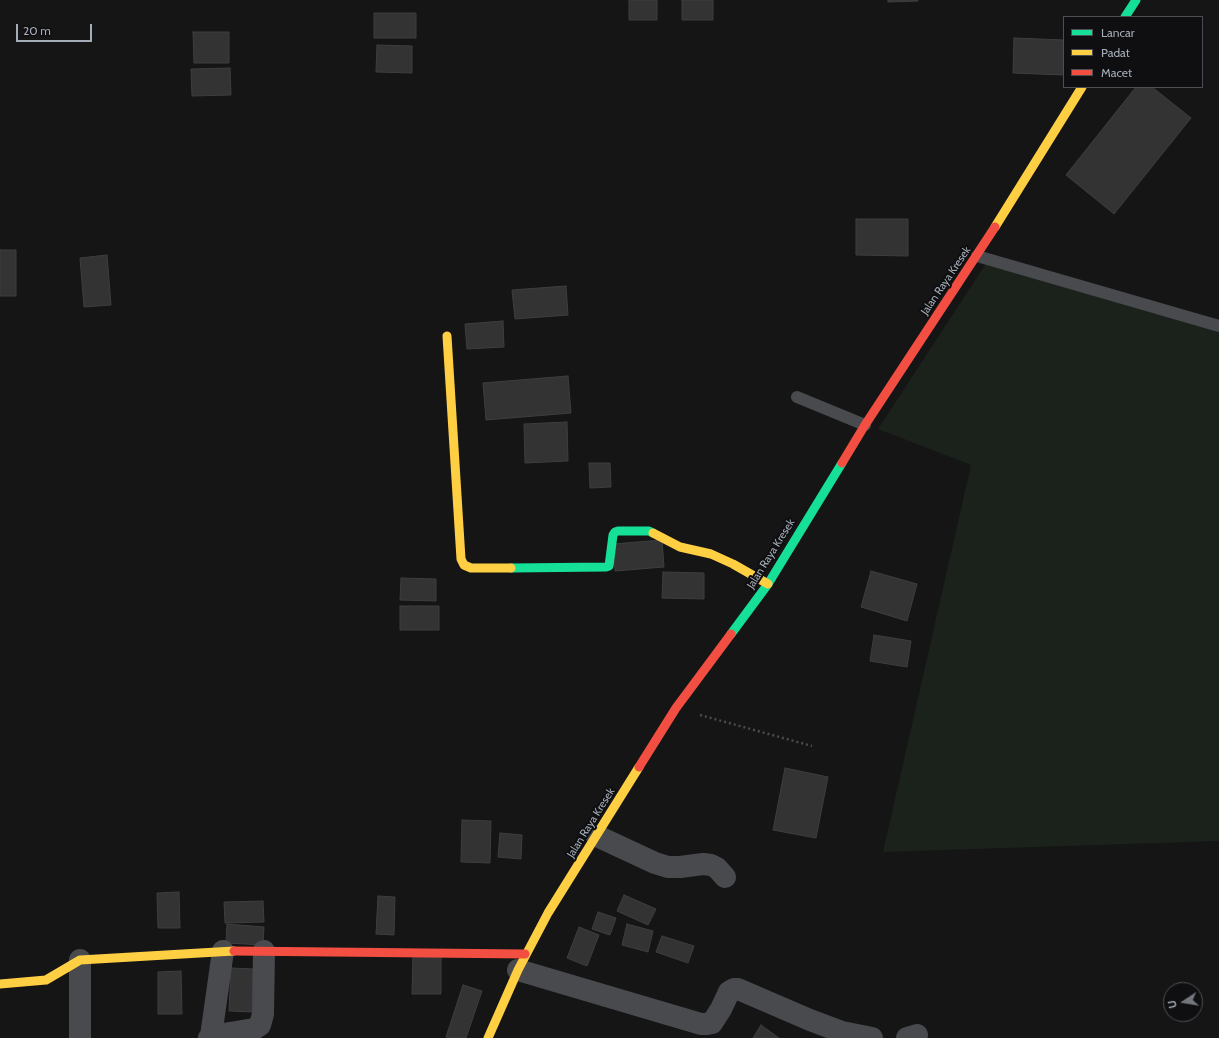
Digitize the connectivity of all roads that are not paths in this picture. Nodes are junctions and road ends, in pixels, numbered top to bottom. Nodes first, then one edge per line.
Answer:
1 (1136, 0) edge
2 (1127, 16) edge
3 (1081, 88) edge
4 (977, 256) junction
5 (1219, 326) edge
6 (447, 336) dead end
7 (797, 397) dead end
8 (865, 425) junction
9 (768, 584) junction
10 (597, 836) junction
11 (725, 877) dead end
12 (223, 950) junction
13 (264, 951) junction
14 (80, 960) junction
15 (521, 962) junction
16 (0, 984) edge
17 (210, 1037) edge
18 (80, 1038) edge
19 (488, 1038) edge
20 (872, 1038) edge

1 - 2 main road
3 - 4 main road, Jalan Raya Kresek
4 - 5 lane
4 - 8 main road, Jalan Raya Kresek
6 - 9 main road
7 - 8 lane
8 - 9 main road, Jalan Raya Kresek
9 - 10 main road, Jalan Raya Kresek
10 - 11 street
10 - 15 main road, Jalan Raya Kresek
12 - 13 main road
12 - 14 main road
12 - 17 street
13 - 15 main road
13 - 17 street
14 - 16 main road
14 - 18 street
15 - 19 main road, Jalan Raya Kresek
15 - 20 street

